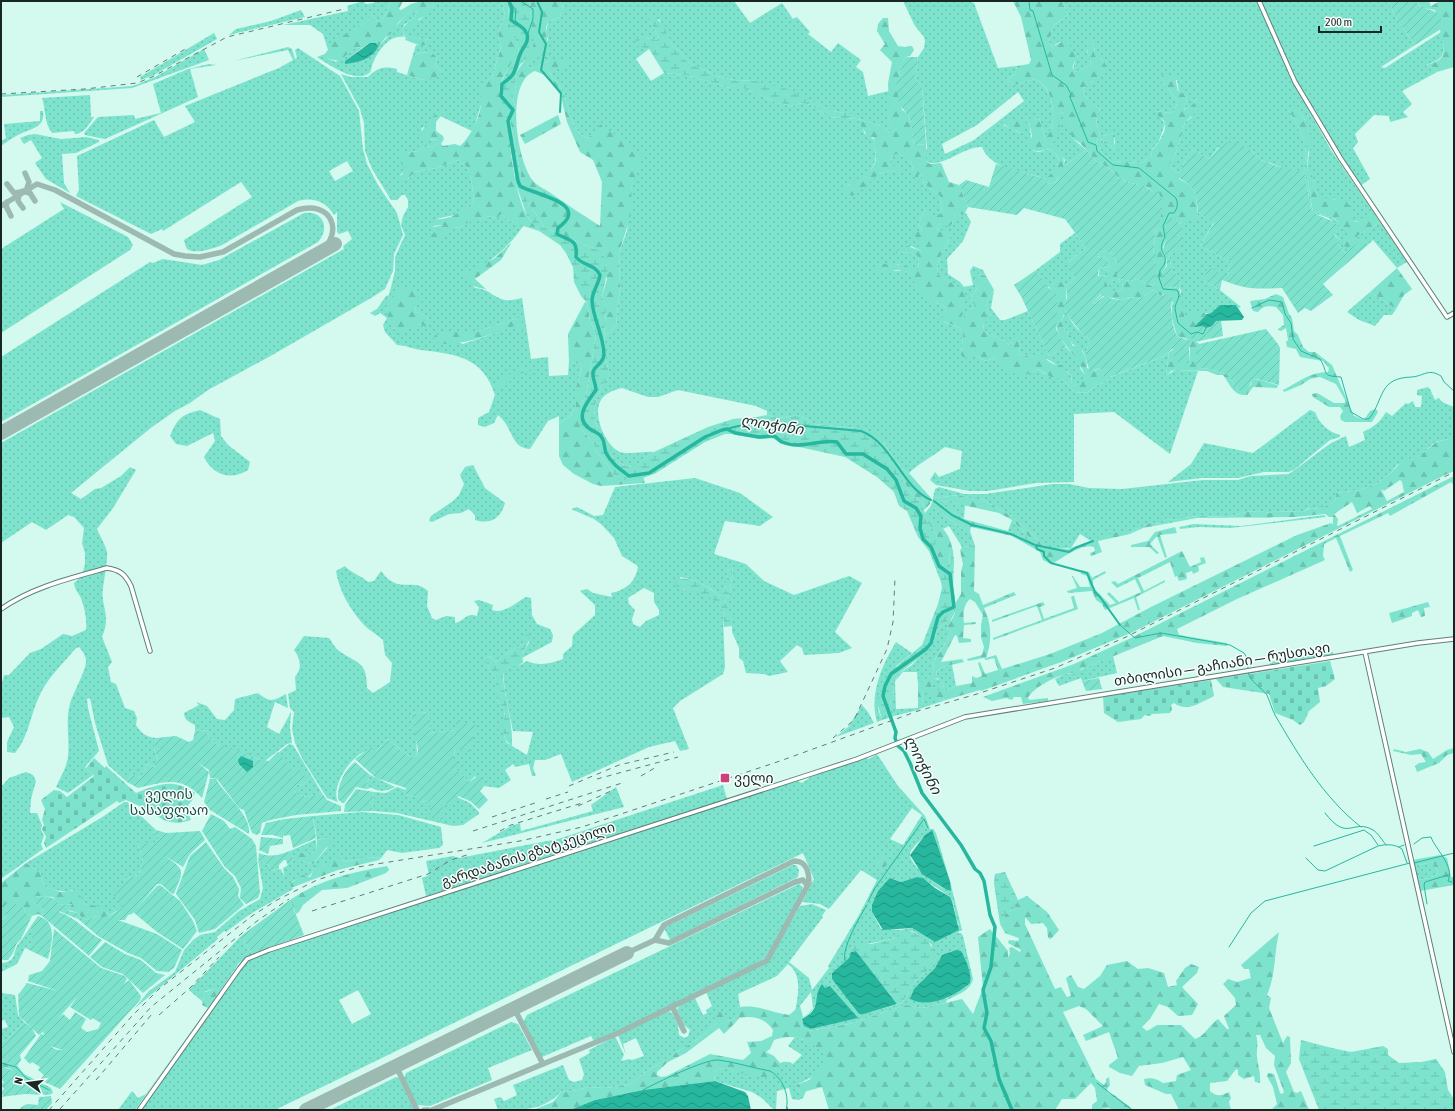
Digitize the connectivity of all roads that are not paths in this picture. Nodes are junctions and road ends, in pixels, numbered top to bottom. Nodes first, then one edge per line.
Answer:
1 (1259, 1) edge
2 (1454, 313) edge
3 (1, 609) edge
4 (1454, 639) edge
5 (150, 652) dead end
6 (1365, 652) junction
7 (993, 712) joint
8 (1454, 1052) edge
9 (139, 1110) edge

1 - 2 main road
3 - 5 main road
4 - 6 main road, თბილისი — გაჩიანი — რუსთავი
6 - 7 main road, თბილისი — გაჩიანი — რუსთავი
6 - 8 main road
7 - 9 main road, გარდაბანის გზატკეცილი

